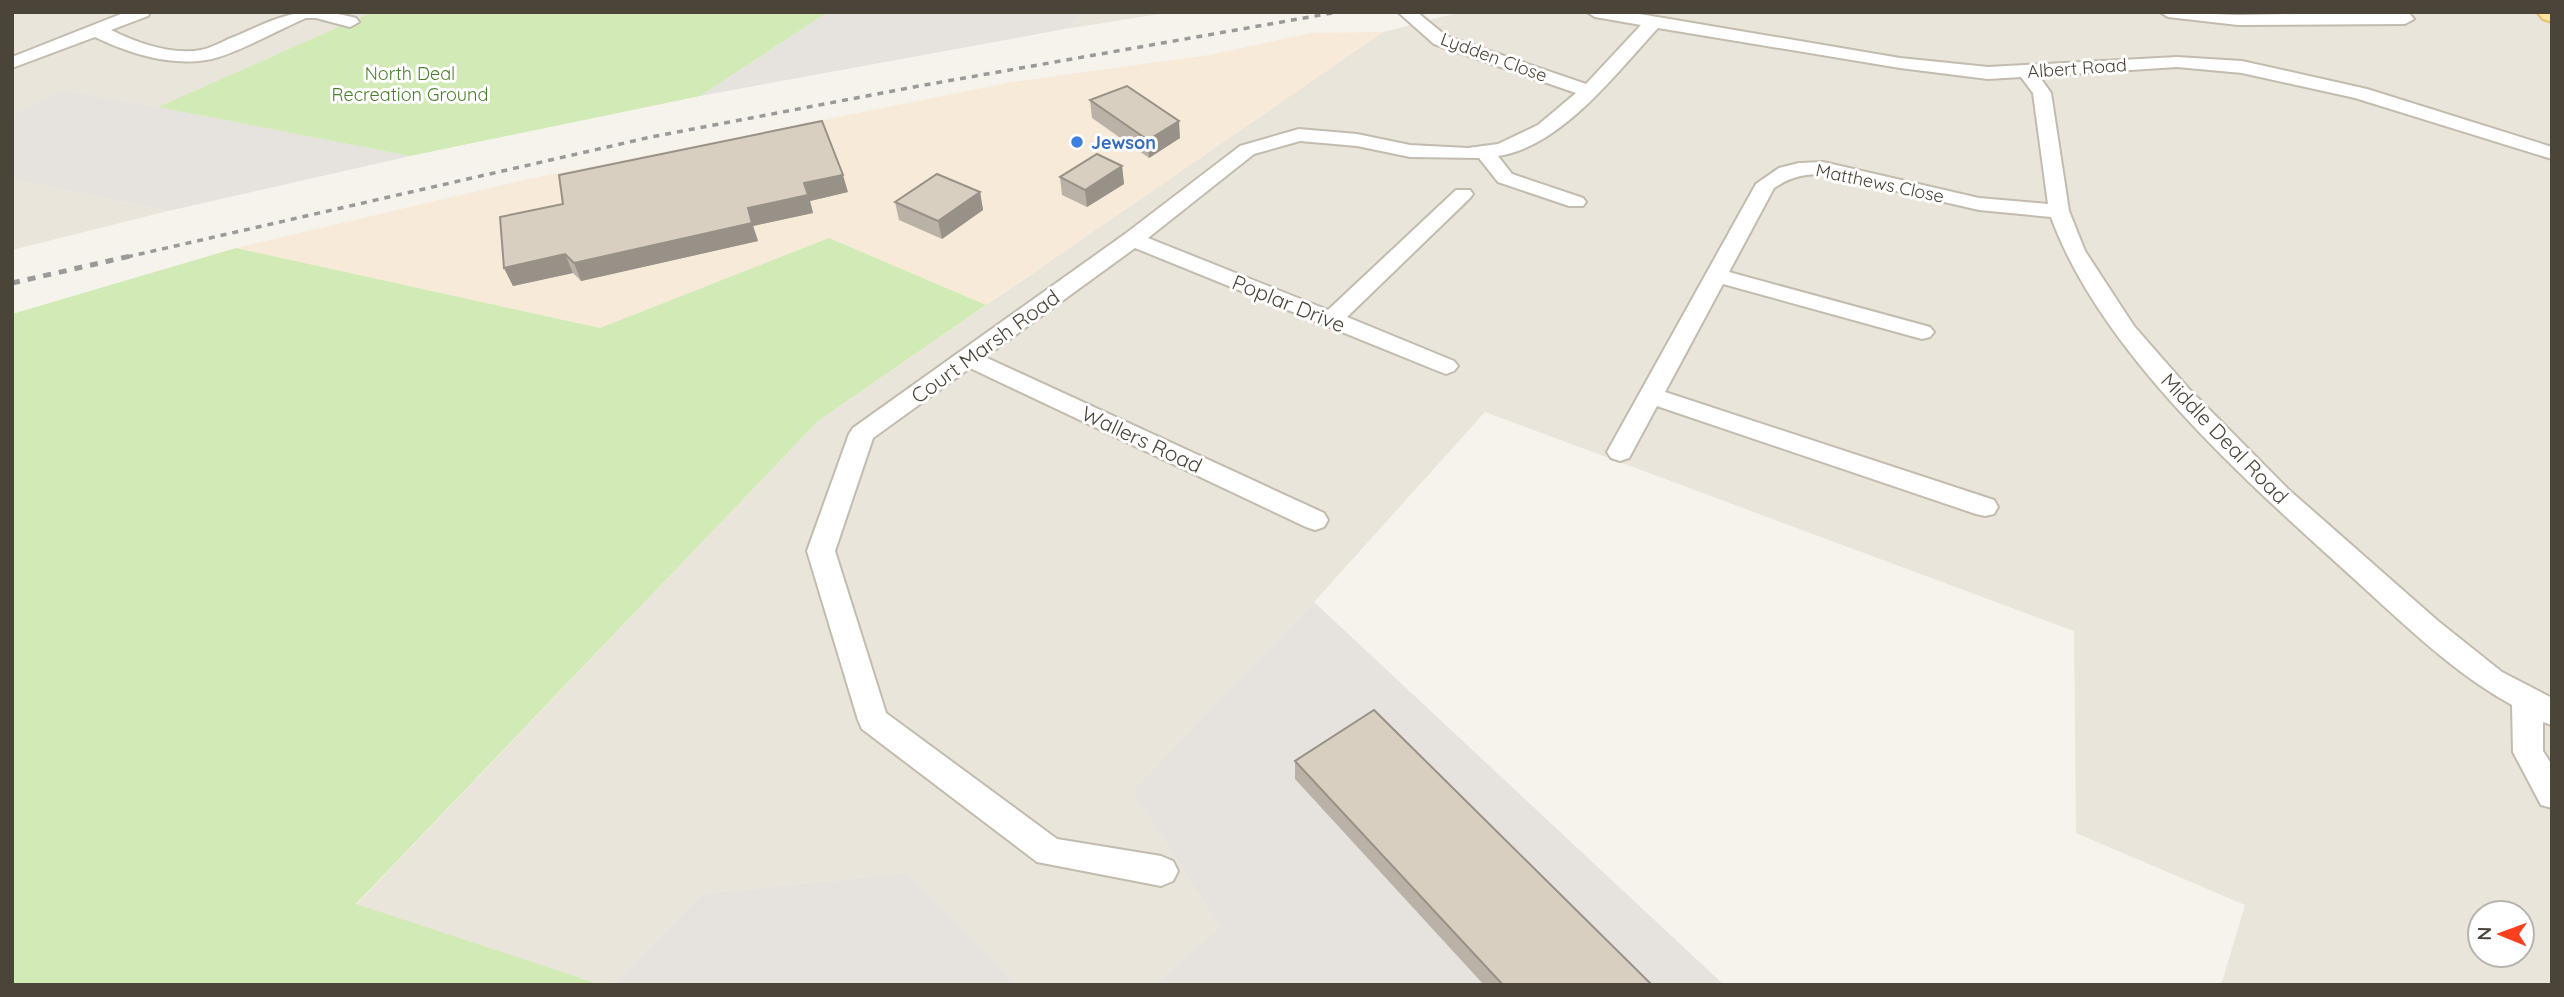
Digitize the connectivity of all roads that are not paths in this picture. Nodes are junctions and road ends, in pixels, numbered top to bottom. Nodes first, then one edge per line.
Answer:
1 (142, 12) edge
2 (1406, 12) edge
3 (1595, 12) edge
4 (1708, 12) edge
5 (2168, 12) edge
6 (2397, 12) edge
7 (350, 22) dead end
8 (1653, 23) junction
9 (96, 30) junction
10 (1700, 31) junction
11 (206, 55) junction
12 (12, 63) edge
13 (235, 66) dead end
14 (2027, 72) junction
15 (1589, 91) junction
16 (1484, 152) junction
17 (2552, 153) edge
18 (1463, 194) dead end
19 (1576, 202) dead end
20 (2059, 211) junction
21 (1133, 239) junction
22 (1716, 275) junction
23 (1332, 320) junction
24 (1922, 332) dead end
25 (968, 358) junction
26 (1446, 366) dead end
27 (1653, 396) junction
28 (1620, 452) dead end
29 (1985, 507) dead end
30 (1315, 520) dead end
31 (2539, 707) edge
32 (2552, 795) edge
33 (1161, 871) dead end

1 - 9 street
2 - 15 street, Lydden Close
3 - 8 street, Albert Road
4 - 10 street
5 - 6 street
7 - 11 street
8 - 10 street, Albert Road
8 - 15 street, Court Marsh Road
9 - 11 street
9 - 12 street
10 - 14 street, Albert Road
11 - 13 street
14 - 17 street, Albert Road
14 - 20 street, Middle Deal Road
15 - 16 street, Court Marsh Road
16 - 19 street
16 - 21 street, Court Marsh Road
18 - 23 street
20 - 22 street, Matthews Close
20 - 31 street, Middle Deal Road
21 - 23 street, Poplar Drive
21 - 25 street, Court Marsh Road
22 - 24 street
22 - 27 street, Matthews Close
23 - 26 street, Poplar Drive
25 - 30 street, Wallers Road
25 - 33 street, Court Marsh Road
27 - 28 street, Matthews Close
27 - 29 street
31 - 32 street

